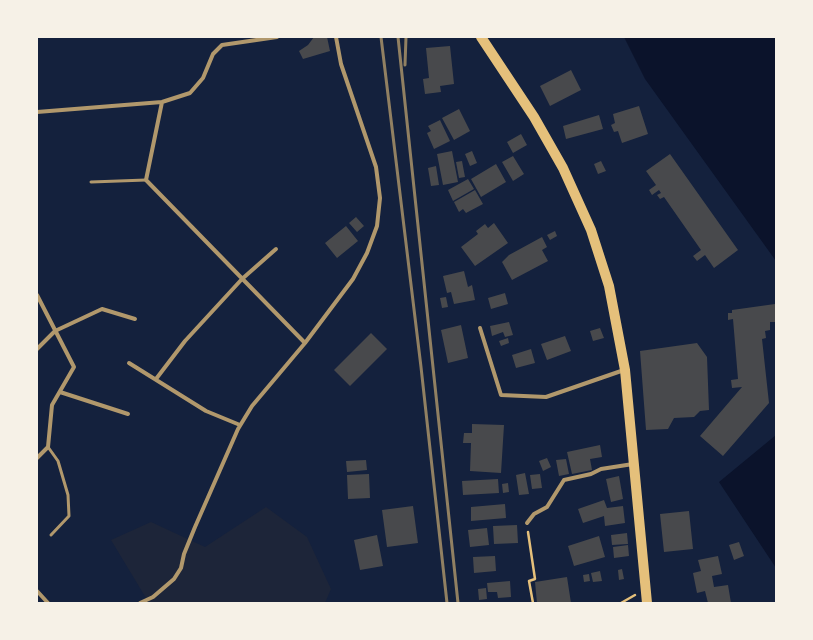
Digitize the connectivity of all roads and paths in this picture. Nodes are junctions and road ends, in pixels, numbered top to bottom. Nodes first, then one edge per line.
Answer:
1 (277, 37) edge
2 (336, 37) edge
3 (481, 37) edge
4 (162, 102) junction
5 (37, 112) edge
6 (146, 180) junction
7 (91, 182) dead end
8 (276, 249) dead end
9 (242, 279) junction
10 (37, 295) edge
11 (135, 319) dead end
12 (480, 328) dead end
13 (55, 331) junction
14 (305, 343) junction
15 (37, 349) edge
16 (129, 363) dead end
17 (625, 370) junction
18 (156, 380) junction
19 (60, 392) junction
20 (128, 414) dead end
21 (240, 425) junction
22 (48, 447) junction
23 (37, 458) edge
24 (633, 464) junction
25 (527, 523) joint
26 (51, 535) dead end
27 (37, 591) edge
28 (48, 603) edge
29 (140, 603) edge
30 (533, 603) edge
31 (647, 603) edge

1 - 4 street
2 - 14 street
3 - 17 highway
4 - 5 street
4 - 6 street
6 - 7 lane
6 - 9 street
8 - 9 street
9 - 14 street
9 - 18 street
10 - 13 street
11 - 13 street
12 - 17 street
13 - 15 street
13 - 19 street
14 - 21 street
16 - 18 street
17 - 24 highway
18 - 21 street
19 - 20 street
19 - 22 street
21 - 29 street
22 - 23 street
22 - 26 lane
24 - 25 street
24 - 31 highway
25 - 30 path
27 - 28 street

